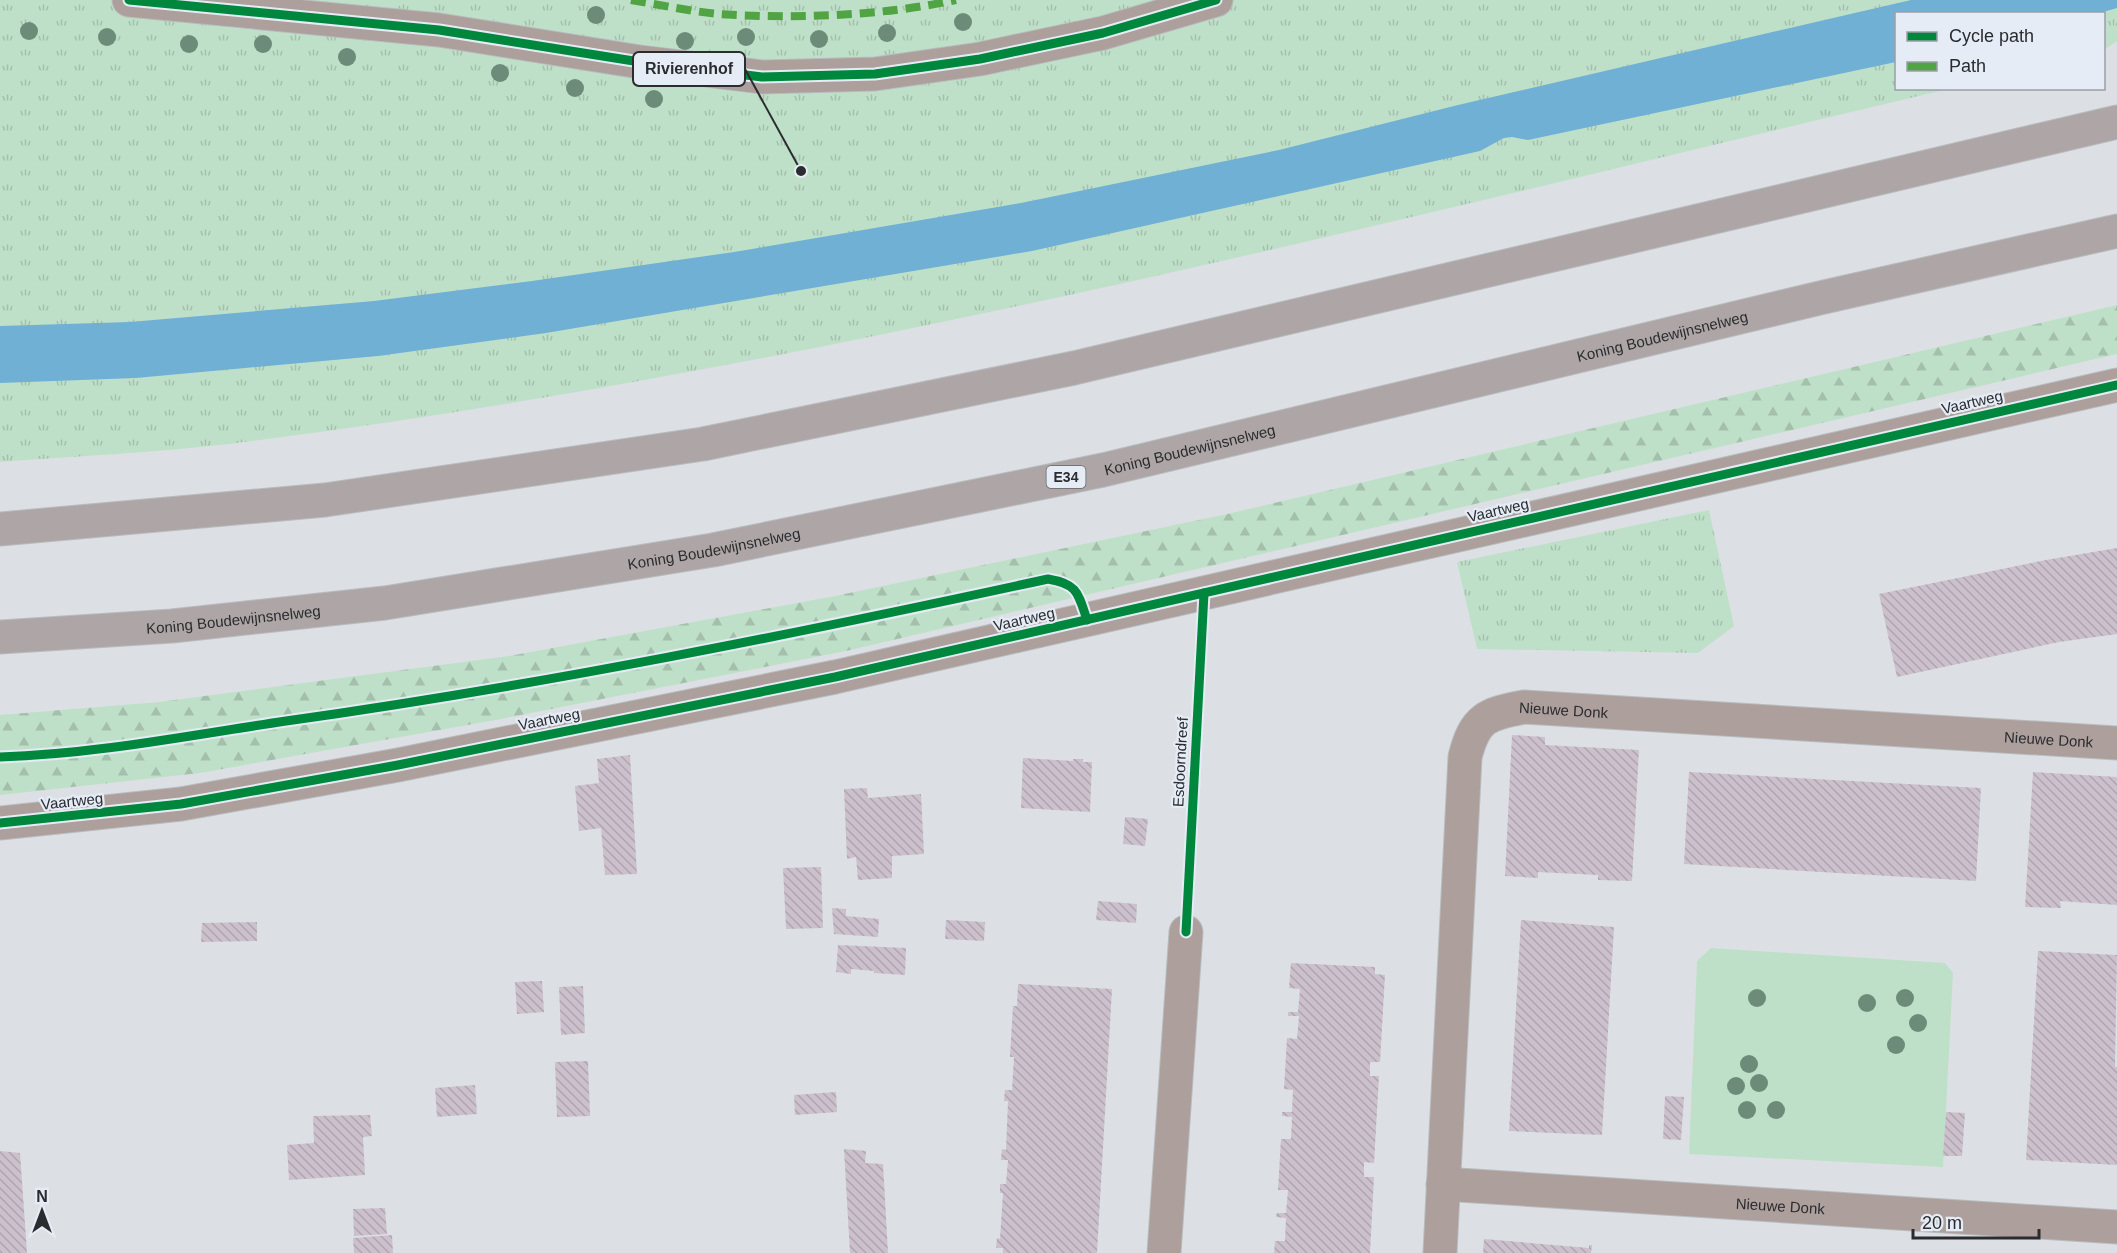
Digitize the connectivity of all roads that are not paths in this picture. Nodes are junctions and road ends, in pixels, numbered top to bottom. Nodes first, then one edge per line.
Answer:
1 (129, 0) edge
2 (1216, 0) edge
3 (2117, 122) edge
4 (2117, 231) edge
5 (2117, 385) edge
6 (0, 529) edge
7 (0, 637) edge
8 (2117, 743) edge
9 (0, 823) edge
10 (1186, 932) dead end
11 (1443, 1184) junction
12 (2117, 1227) edge
13 (1164, 1253) edge
14 (1440, 1253) edge

1 - 2 street
3 - 6 highway
4 - 7 highway, Koning Boudewijnsnelweg / E34
5 - 9 street, Vaartweg
8 - 11 street, Nieuwe Donk
10 - 13 street
11 - 12 street, Nieuwe Donk
11 - 14 street, Nieuwe Donk

